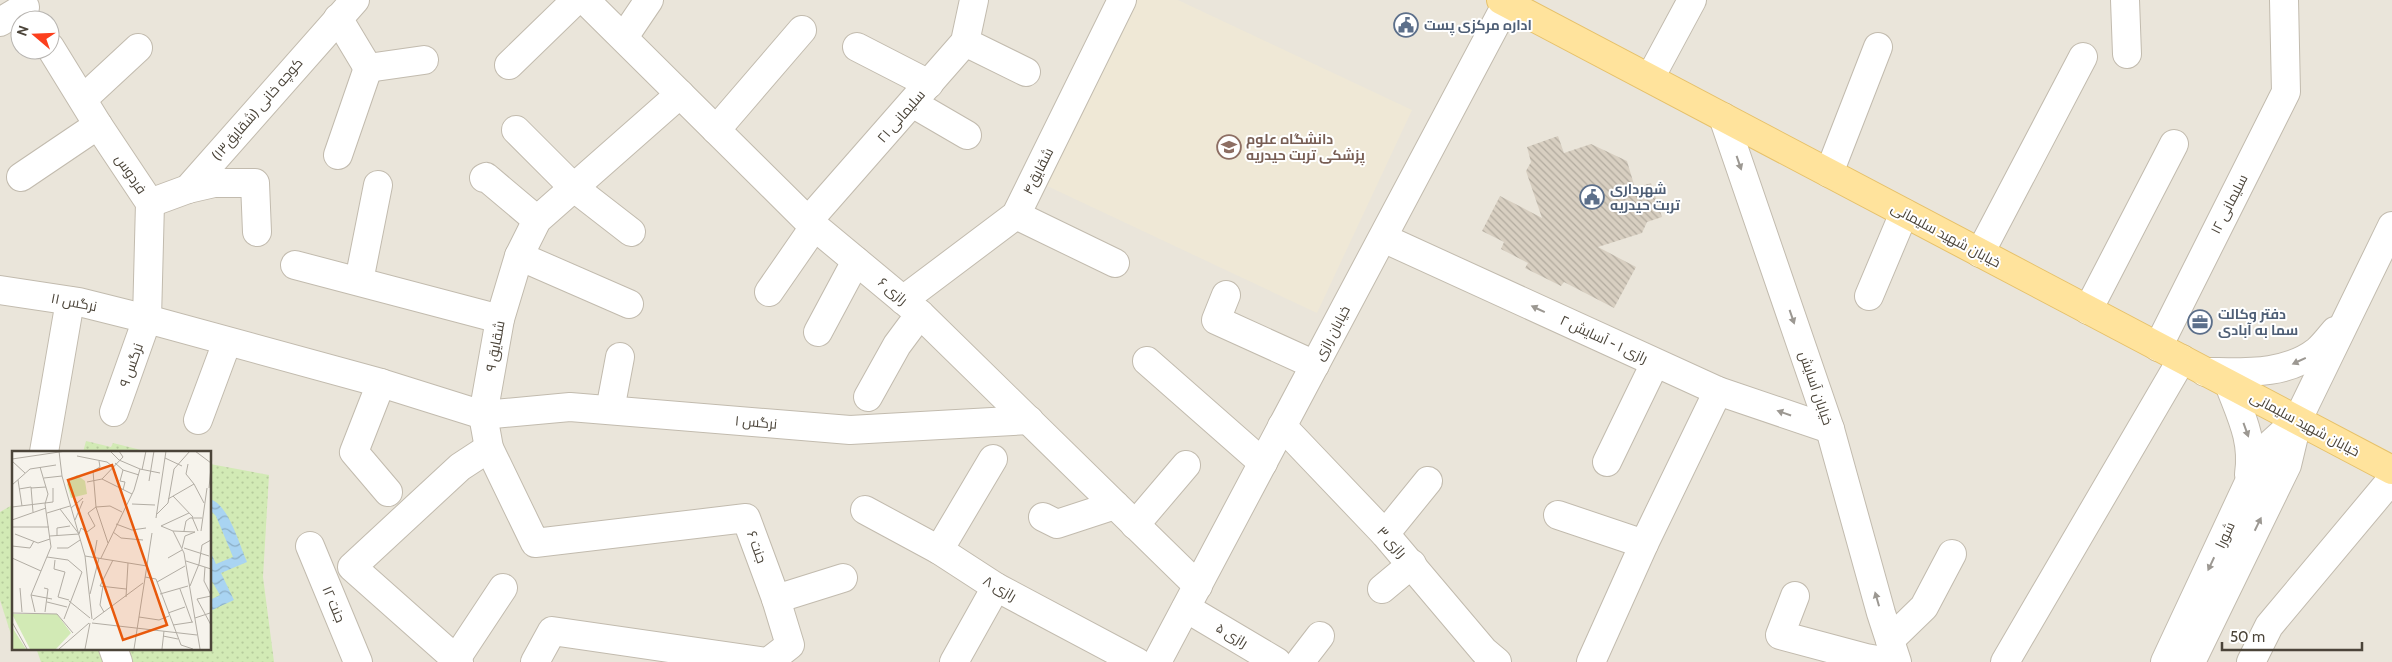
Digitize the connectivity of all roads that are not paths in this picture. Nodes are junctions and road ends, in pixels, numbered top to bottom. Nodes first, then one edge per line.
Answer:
1 (576, 0) edge
2 (585, 0) edge
3 (649, 0) edge
4 (974, 0) edge
5 (1122, 0) edge
6 (1692, 0) edge
7 (2125, 0) edge
8 (2284, 0) edge
9 (1504, 2) edge
10 (26, 9) edge
11 (346, 9) edge
12 (0, 22) edge
13 (802, 30) dead end
14 (624, 37) junction
15 (965, 42) junction
16 (857, 47) dead end
17 (1878, 47) dead end
18 (138, 48) dead end
19 (2126, 54) dead end
20 (2084, 57) dead end
21 (58, 60) edge
22 (424, 60) dead end
23 (509, 65) dead end
24 (368, 68) junction
25 (1026, 72) dead end
26 (1650, 78) junction
27 (680, 94) junction
28 (920, 94) junction
29 (82, 99) junction
30 (1723, 117) junction
31 (98, 125) junction
32 (516, 130) dead end
33 (716, 130) junction
34 (967, 135) dead end
35 (2174, 144) dead end
36 (338, 156) dead end
37 (1829, 173) junction
38 (21, 177) dead end
39 (484, 178) dead end
40 (378, 185) dead end
41 (573, 187) junction
42 (188, 189) junction
43 (150, 203) junction
44 (1904, 213) junction
45 (1016, 215) junction
46 (536, 220) junction
47 (811, 224) junction
48 (2392, 226) edge
49 (257, 232) dead end
50 (631, 232) dead end
51 (1382, 238) junction
52 (1980, 253) junction
53 (519, 256) junction
54 (856, 261) junction
55 (1115, 263) dead end
56 (296, 265) dead end
57 (359, 281) junction
58 (0, 290) edge
59 (769, 292) dead end
60 (1226, 295) dead end
61 (1869, 296) dead end
62 (70, 301) junction
63 (629, 304) dead end
64 (912, 307) junction
65 (2088, 310) junction
66 (2347, 317) junction
67 (147, 319) junction
68 (500, 319) junction
69 (818, 332) dead end
70 (227, 342) junction
71 (2158, 347) junction
72 (620, 357) dead end
73 (1147, 361) dead end
74 (1655, 363) junction
75 (1316, 364) junction
76 (2193, 366) junction
77 (381, 384) junction
78 (2229, 384) junction
79 (1718, 392) junction
80 (868, 396) dead end
81 (610, 410) junction
82 (114, 412) dead end
83 (483, 415) junction
84 (2298, 419) junction
85 (198, 420) dead end
86 (1029, 420) junction
87 (1282, 426) junction
88 (1830, 429) junction
89 (489, 448) junction
90 (44, 451) edge
91 (993, 460) dead end
92 (1607, 462) dead end
93 (1263, 463) junction
94 (1186, 465) dead end
95 (2392, 470) edge
96 (2392, 479) edge
97 (1428, 481) dead end
98 (2248, 485) junction
99 (388, 492) dead end
100 (1115, 505) junction
101 (865, 510) dead end
102 (1558, 515) dead end
103 (1043, 517) dead end
104 (1135, 524) junction
105 (648, 528) joint
106 (1385, 534) junction
107 (1644, 544) junction
108 (310, 546) dead end
109 (939, 550) junction
110 (1952, 554) dead end
111 (1412, 564) junction
112 (843, 578) dead end
113 (996, 587) junction
114 (503, 588) dead end
115 (1382, 589) dead end
116 (1795, 596) dead end
117 (1192, 597) junction
118 (776, 599) junction
119 (1320, 636) dead end
120 (1892, 655) edge
121 (1484, 658) edge
122 (457, 661) edge
123 (358, 662) edge
124 (535, 662) edge
125 (767, 662) edge
126 (954, 662) edge
127 (1137, 662) edge
128 (1157, 662) edge
129 (1278, 662) edge
130 (1300, 662) edge
131 (1591, 662) edge
132 (2005, 662) edge
133 (2165, 662) edge
134 (2191, 662) edge
135 (2251, 662) edge

1 - 23 street
2 - 14 street, رازی ۶
3 - 14 street
4 - 15 street, سلیمانی ۲۱
5 - 45 street, شقایق۴
6 - 26 street
7 - 19 street
8 - 71 street, سلیمانی ۱۲
9 - 26 main road, خیابان شهید سلیمانی
9 - 51 street, خیابان رازی
10 - 12 street
11 - 24 street
11 - 42 street, کوچه خانی (شقایق۱۳)
13 - 33 street
14 - 27 street, رازی ۶
15 - 25 street
15 - 28 street, سلیمانی ۲۱
16 - 28 street
17 - 37 street
18 - 29 street
20 - 52 street
21 - 29 street, فردوس
22 - 24 street
24 - 36 street
26 - 30 main road, خیابان شهید سلیمانی
27 - 33 street, رازی ۶
27 - 41 street, شقایق ۹
28 - 34 street
28 - 47 street, سلیمانی ۲۱
29 - 31 street, فردوس
30 - 37 main road, خیابان شهید سلیمانی
30 -> 88 street, خیابان آسایش
31 - 38 street
31 - 43 street, فردوس
32 - 41 street
33 - 47 street, رازی ۶
35 - 65 street
37 - 44 main road, خیابان شهید سلیمانی
39 - 46 street
40 - 57 street
41 - 46 street, شقایق ۹
41 - 50 street
42 - 43 street, کوچه خانی (شقایق۱۳)
42 - 49 street
43 - 67 street, فردوس
44 - 52 main road, خیابان شهید سلیمانی
44 - 61 street
45 - 55 street
45 - 64 street, شقایق۴
46 - 53 street, شقایق ۹
47 - 54 street, رازی ۶
47 - 59 street, سلیمانی ۲۱
48 - 66 street, شورا
74 -> 51 street, رازی ۱ - آسایش ۲
51 - 75 street, خیابان رازی
52 - 65 main road, خیابان شهید سلیمانی
53 - 63 street
53 - 68 street, شقایق ۹
54 - 64 street, رازی ۶
54 - 69 street
56 - 57 street
57 - 68 street
58 - 62 street, نرگس ۱۱
60 - 75 street
62 - 67 street, نرگس ۱۱
62 - 90 street
64 - 80 street, شقایق۴
64 - 86 street, رازی ۶
65 - 71 main road, خیابان شهید سلیمانی
66 -> 76 street
66 - 84 street, شورا
67 - 70 street, نرگس ۱۱
67 - 82 street, نرگس ۹
68 - 83 street, شقایق ۹
70 - 77 street, نرگس ۱۱
70 - 85 street
71 - 76 main road, خیابان شهید سلیمانی
72 - 81 street
73 - 93 street
74 - 79 street, رازی ۱ - آسایش ۲
74 - 92 street
75 - 87 street, خیابان رازی
76 - 78 main road, خیابان شهید سلیمانی
76 - 132 street
77 - 83 street, نرگس ۱۱
77 - 99 street
78 - 84 main road, خیابان شهید سلیمانی
78 -> 98 street
88 -> 79 street, رازی ۱ - آسایش ۲
79 - 107 street
81 - 83 street, نرگس ۱
81 - 86 street, نرگس ۱
83 - 89 street, شقایق ۹
84 - 95 main road, خیابان شهید سلیمانی
84 - 98 street, شورا
134 -> 84 street, شورا
86 - 100 street, رازی ۶
87 - 93 street, خیابان رازی
87 - 106 street, رازی ۳
120 -> 88 street, خیابان آسایش
89 - 105 street, شقایق ۹
89 - 122 street
91 - 109 street
93 - 117 street, خیابان رازی
94 - 104 street
96 - 135 street
97 - 106 street
98 -> 133 street, شورا
100 - 103 street
100 - 104 street, رازی ۶
101 - 109 street, رازی ۸
102 - 107 street
104 - 117 street, رازی ۶
105 - 118 street, جنت ۶
106 - 111 street, رازی ۳
107 - 131 street
108 - 123 street, جنت ۱۲
109 - 113 street, رازی ۸
110 - 120 street
111 - 115 street
111 - 121 street, رازی ۳
112 - 118 street
113 - 126 street
113 - 127 street, رازی ۸
114 - 122 street
116 - 120 street
117 - 128 street, خیابان رازی
117 - 129 street, رازی ۵
118 - 125 street, جنت ۶
119 - 130 street
124 - 125 street

